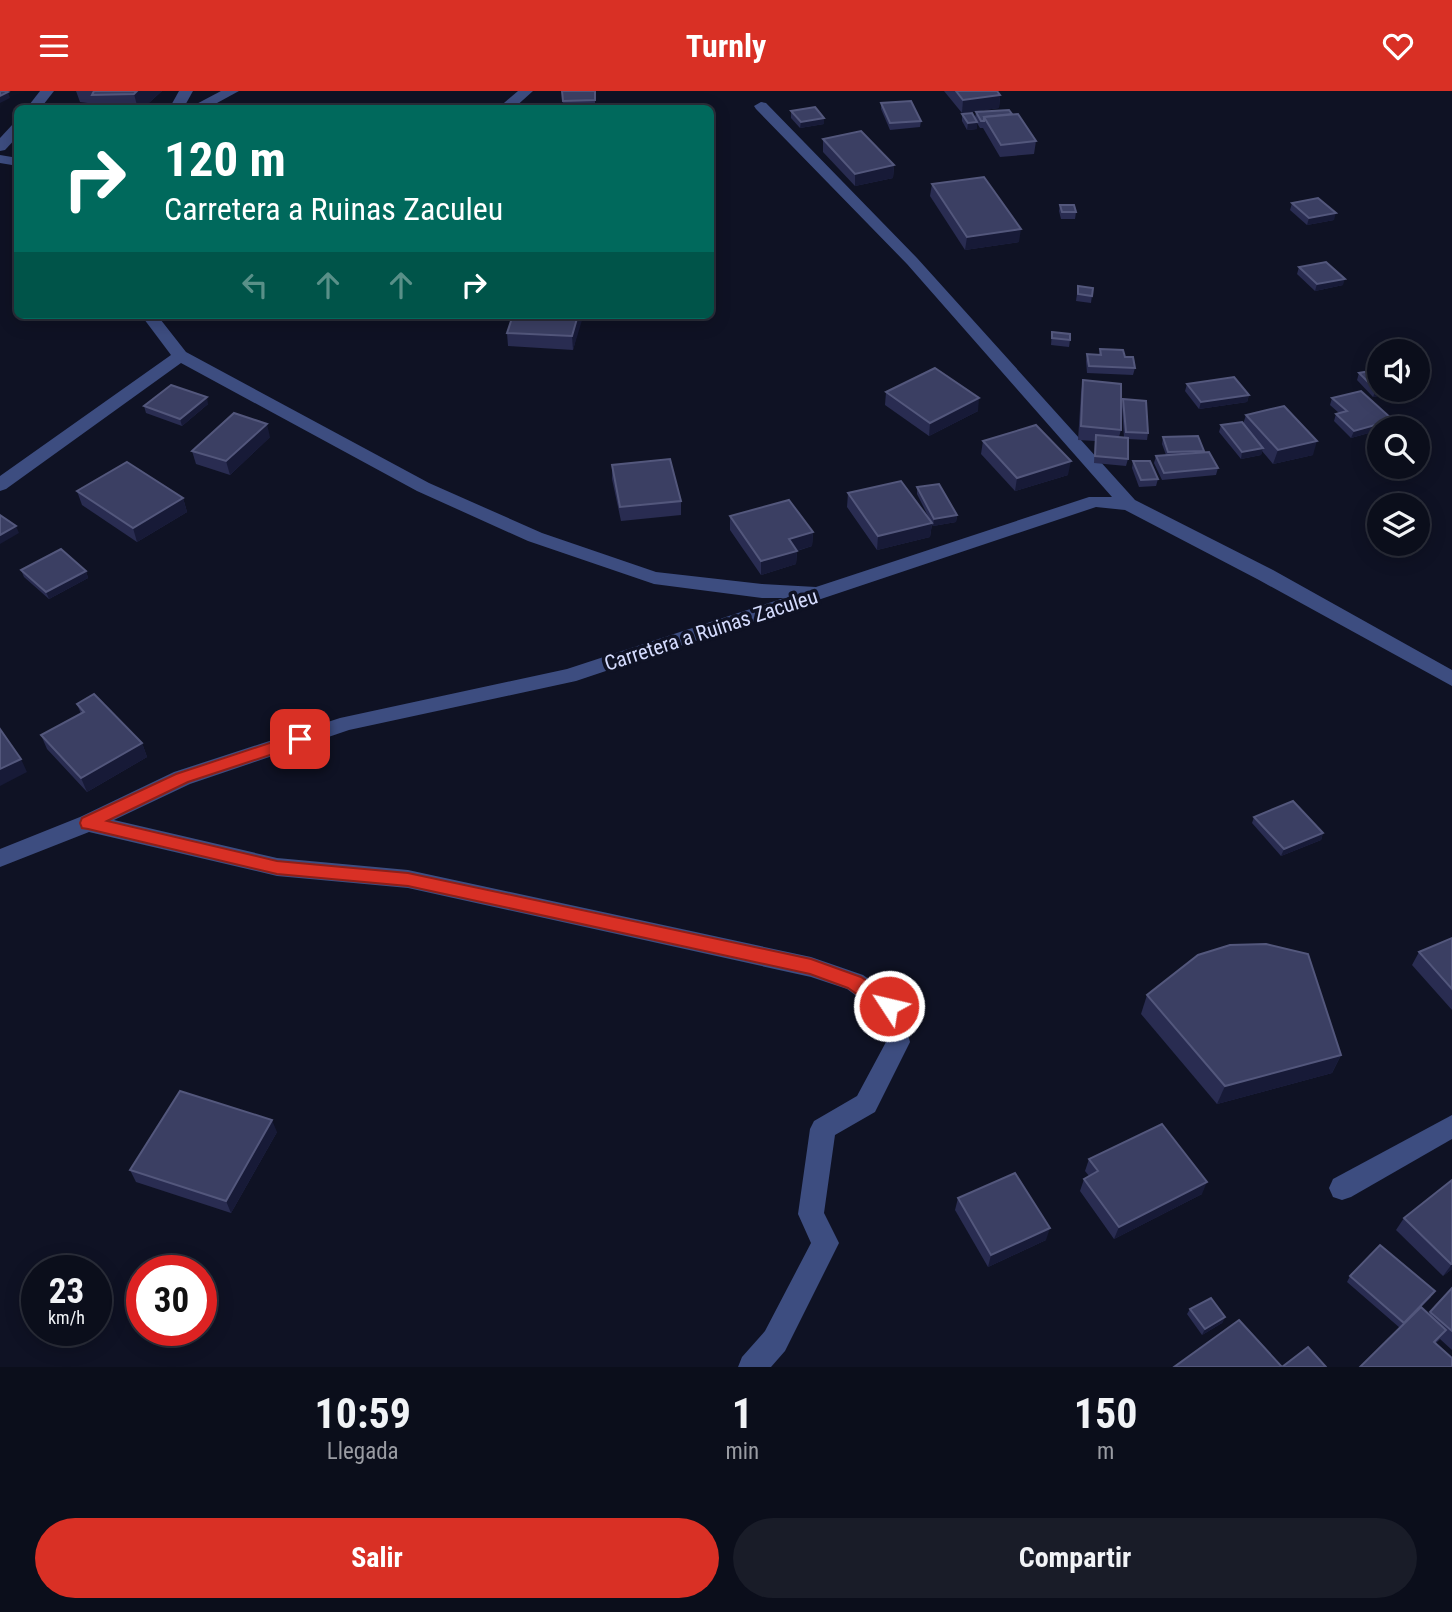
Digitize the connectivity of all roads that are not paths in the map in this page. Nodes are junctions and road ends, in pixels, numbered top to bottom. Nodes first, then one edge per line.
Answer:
1 (47, 91) edge
2 (232, 91) edge
3 (526, 91) edge
4 (36, 105) edge
5 (202, 105) edge
6 (510, 105) edge
7 (761, 106) dead end
8 (14, 131) edge
9 (0, 147) edge
10 (152, 319) edge
11 (180, 356) junction
12 (0, 485) edge
13 (1129, 504) junction
14 (828, 591) junction
15 (1452, 679) edge
16 (88, 823) junction
17 (0, 858) edge
18 (1452, 1126) edge
19 (1342, 1188) dead end
20 (752, 1367) edge

1 - 4 street
2 - 5 street
3 - 6 street
7 - 13 street
8 - 9 street
10 - 11 street, Carretera a Ruinas Zaculeu
11 - 12 street
11 - 14 street, Carretera a Ruinas Zaculeu
13 - 14 street
13 - 15 street
14 - 16 street, Carretera a Ruinas Zaculeu
16 - 17 street, Carretera a Ruinas Zaculeu
16 - 20 street
18 - 19 street

